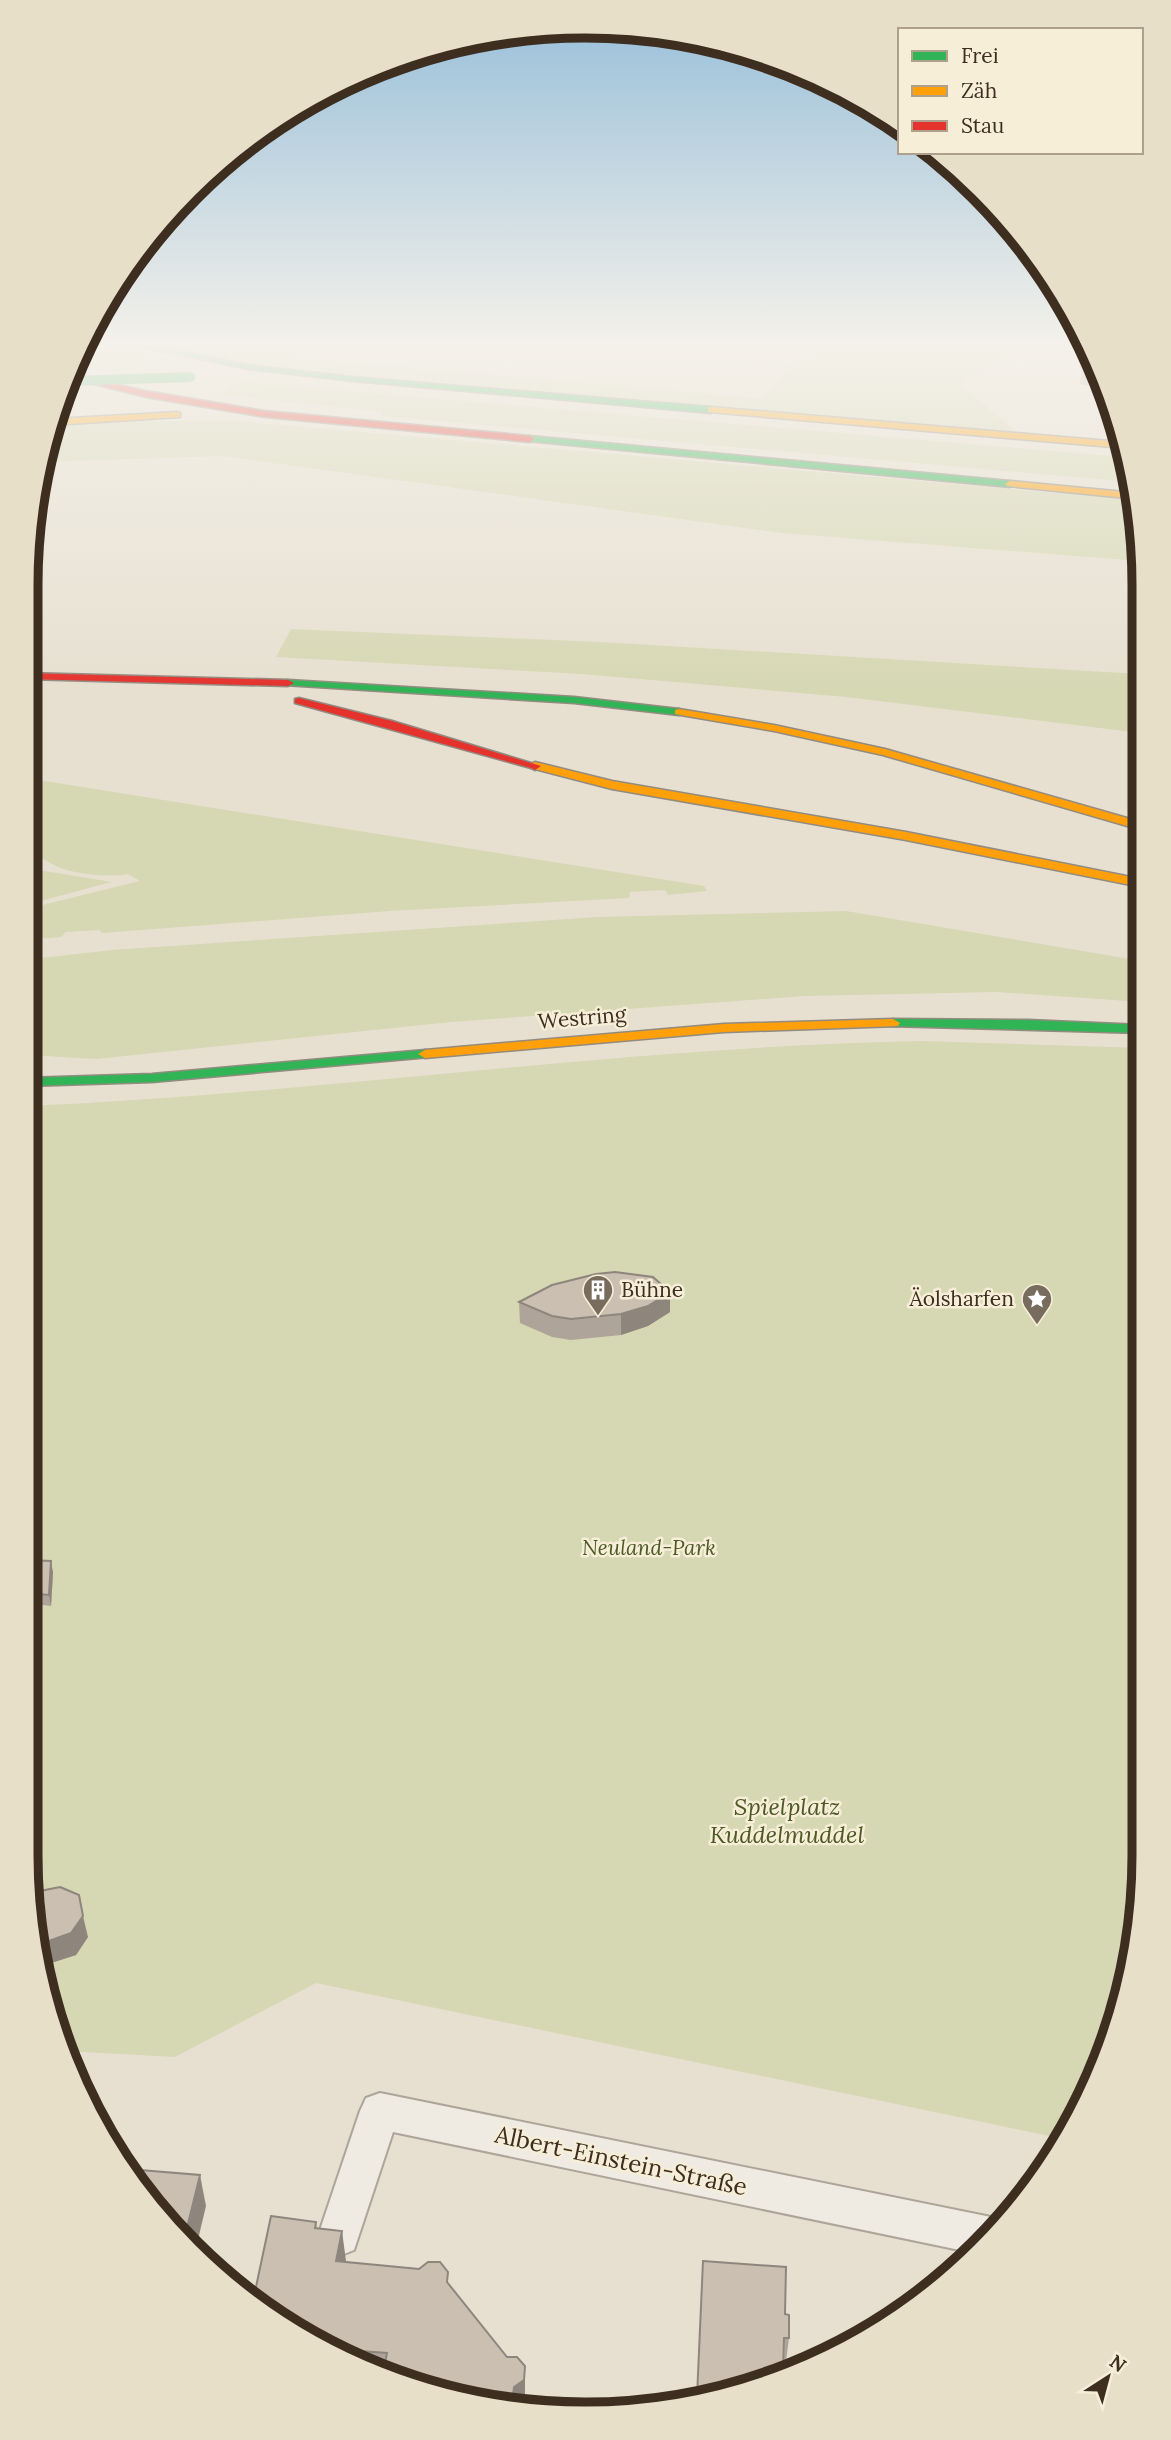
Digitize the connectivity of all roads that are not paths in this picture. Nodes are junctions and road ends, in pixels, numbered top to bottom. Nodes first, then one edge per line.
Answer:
1 (752, 460) edge
2 (1125, 495) edge
3 (38, 663) edge
4 (38, 676) edge
5 (52, 676) junction
6 (623, 689) dead end
7 (1132, 823) edge
8 (1132, 881) edge
9 (1132, 1029) edge
10 (38, 1082) edge
11 (978, 2234) edge
12 (339, 2236) edge

1 - 2 main road
3 - 6 main road
4 - 5 main road
5 - 7 main road
5 - 8 main road
9 - 10 main road, Westring
11 - 12 street, Albert-Einstein-Straße

